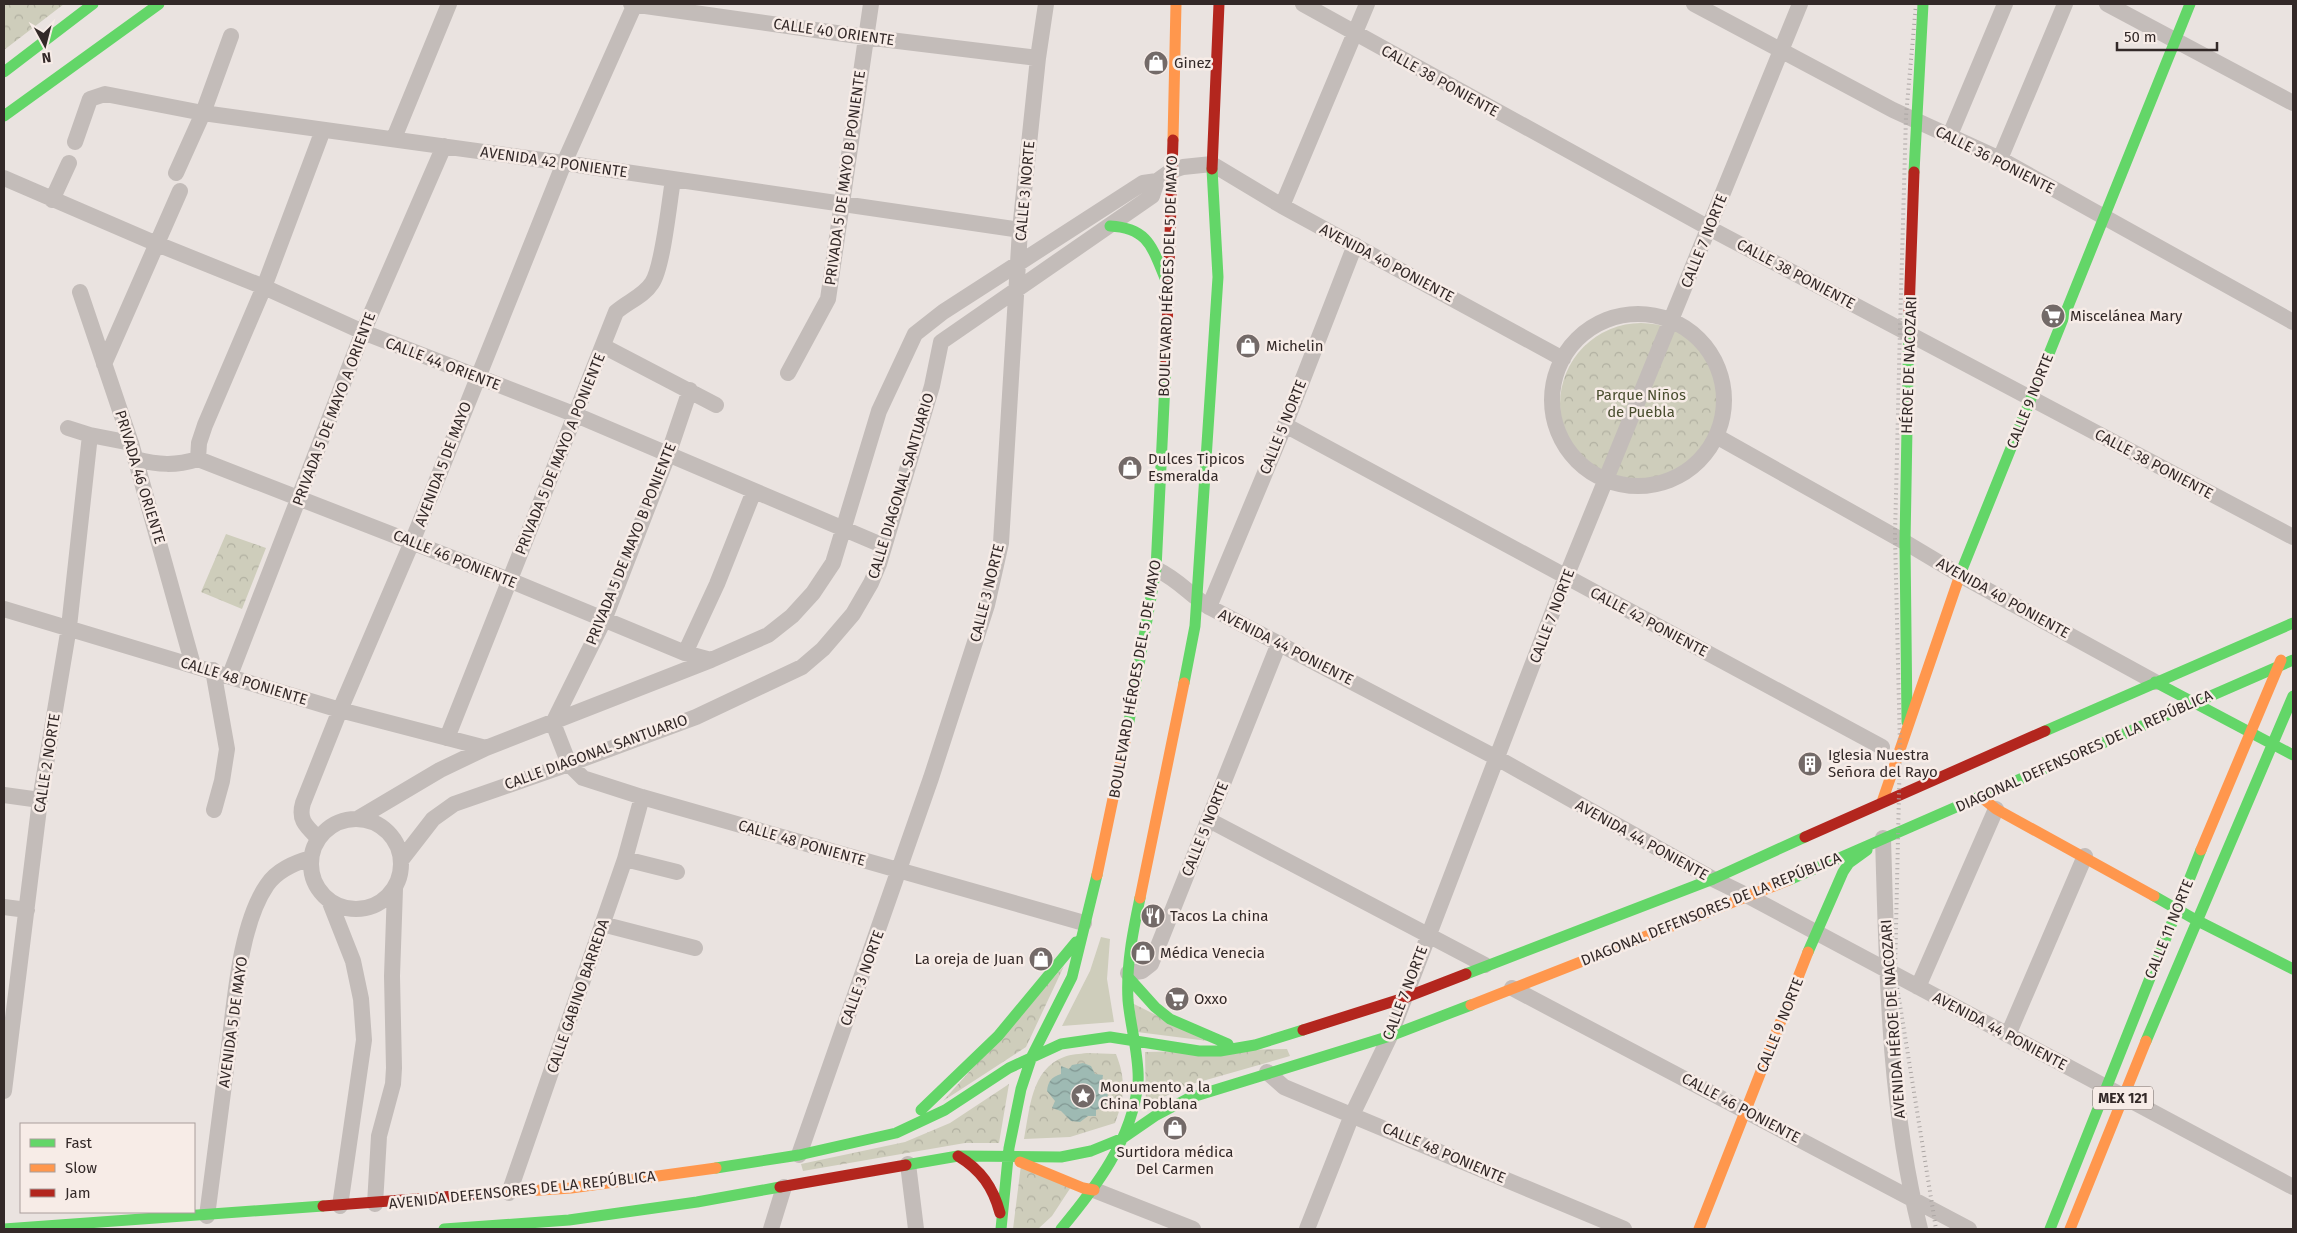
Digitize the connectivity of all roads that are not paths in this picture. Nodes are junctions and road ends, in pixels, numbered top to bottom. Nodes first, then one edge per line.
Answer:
1 (93, 4) edge
2 (159, 4) edge
3 (449, 4) edge
4 (633, 4) edge
5 (871, 4) edge
6 (1046, 4) edge
7 (1176, 4) edge
8 (1219, 4) edge
9 (1303, 4) edge
10 (1367, 4) edge
11 (1694, 4) edge
12 (1800, 4) edge
13 (1923, 4) edge
14 (2005, 4) edge
15 (2065, 4) edge
16 (2108, 4) edge
17 (2190, 4) edge
18 (703, 9) edge
19 (1354, 33) junction
20 (230, 36) dead end
21 (865, 37) junction
22 (2176, 40) junction
23 (1780, 52) junction
24 (1038, 58) junction
25 (4, 72) edge
26 (2293, 103) edge
27 (203, 113) junction
28 (4, 116) edge
29 (1916, 121) junction
30 (324, 130) junction
31 (1950, 135) junction
32 (394, 138) junction
33 (75, 142) dead end
34 (444, 146) junction
35 (2000, 160) junction
36 (69, 163) dead end
37 (564, 163) junction
38 (1212, 164) junction
39 (1171, 171) junction
40 (176, 172) dead end
41 (4, 178) edge
42 (673, 180) junction
43 (1157, 181) junction
44 (180, 192) dead end
45 (52, 200) junction
46 (843, 206) junction
47 (1282, 206) junction
48 (2104, 218) junction
49 (1110, 226) junction
50 (1709, 228) junction
51 (1020, 230) junction
52 (157, 244) junction
53 (1355, 245) junction
54 (1019, 263) junction
55 (264, 287) junction
56 (1017, 287) junction
57 (1170, 290) junction
58 (80, 292) dead end
59 (1671, 320) junction
60 (2293, 322) edge
61 (363, 332) junction
62 (1909, 335) junction
63 (603, 346) junction
64 (1563, 359) junction
65 (104, 364) junction
66 (788, 373) dead end
67 (477, 377) junction
68 (690, 390) junction
69 (2031, 399) junction
70 (716, 404) dead end
71 (576, 414) junction
72 (1285, 425) junction
73 (68, 428) dead end
74 (90, 435) junction
75 (1716, 436) junction
76 (131, 443) junction
77 (668, 455) junction
78 (135, 459) junction
79 (198, 459) junction
80 (1607, 480) junction
81 (754, 491) junction
82 (300, 497) junction
83 (842, 529) junction
84 (2293, 537) edge
85 (1904, 541) junction
86 (412, 542) junction
87 (884, 546) junction
88 (1156, 569) junction
89 (1960, 576) junction
90 (1566, 577) junction
91 (509, 580) junction
92 (1203, 603) junction
93 (4, 609) edge
94 (604, 620) junction
95 (2293, 623) edge
96 (69, 627) junction
97 (2290, 638) edge
98 (1279, 643) junction
99 (686, 653) junction
100 (711, 660) junction
101 (2293, 660) edge
102 (193, 665) junction
103 (2278, 666) junction
104 (213, 670) junction
105 (230, 675) junction
106 (2155, 682) junction
107 (2293, 696) edge
108 (2195, 702) junction
109 (340, 710) junction
110 (553, 723) junction
111 (1907, 726) junction
112 (2250, 732) junction
113 (447, 738) junction
114 (2273, 744) junction
115 (1882, 747) dead end
116 (486, 748) junction
117 (2293, 755) edge
118 (1498, 758) junction
119 (568, 764) junction
120 (4, 795) edge
121 (642, 797) junction
122 (1981, 797) junction
123 (40, 800) junction
124 (1882, 802) junction
125 (1996, 809) junction
126 (214, 810) dead end
127 (359, 818) junction
128 (1209, 820) junction
129 (318, 838) junction
130 (1883, 838) junction
131 (2085, 856) junction
132 (311, 858) junction
133 (402, 858) junction
134 (625, 859) junction
135 (900, 871) junction
136 (677, 872) dead end
137 (1713, 880) junction
138 (395, 889) junction
139 (1750, 896) junction
140 (328, 900) junction
141 (4, 907) edge
142 (2176, 908) junction
143 (28, 910) junction
144 (2196, 920) junction
145 (602, 924) junction
146 (1083, 929) junction
147 (1816, 933) junction
148 (1427, 936) junction
149 (694, 948) dead end
150 (1485, 965) junction
151 (2293, 969) edge
152 (1887, 970) junction
153 (1128, 975) junction
154 (1918, 986) junction
155 (1512, 988) junction
156 (1404, 998) junction
157 (8, 1021) edge
158 (2008, 1035) junction
159 (1390, 1036) junction
160 (1134, 1039) junction
161 (1238, 1048) junction
162 (1032, 1056) junction
163 (1267, 1072) junction
164 (2106, 1088) junction
165 (4, 1091) edge
166 (1190, 1098) junction
167 (2124, 1098) junction
168 (1746, 1110) junction
169 (1352, 1115) junction
170 (896, 1132) junction
171 (1124, 1138) junction
172 (1139, 1142) dead end
173 (799, 1155) junction
174 (958, 1156) junction
175 (1126, 1156) dead end
176 (1008, 1157) junction
177 (908, 1164) junction
178 (784, 1187) junction
179 (2293, 1187) edge
180 (1094, 1190) junction
181 (509, 1193) junction
182 (1912, 1199) junction
183 (376, 1204) junction
184 (340, 1206) junction
185 (207, 1216) junction
186 (1162, 1224) edge
187 (1002, 1226) edge
188 (502, 1227) edge
189 (4, 1229) edge
190 (444, 1229) edge
191 (771, 1229) edge
192 (916, 1229) edge
193 (1061, 1229) edge
194 (1193, 1229) edge
195 (1307, 1229) edge
196 (1624, 1229) edge
197 (1700, 1229) edge
198 (1920, 1229) edge
199 (1968, 1229) edge
200 (2050, 1229) edge
201 (2070, 1229) edge

1 - 25 main road
2 - 28 main road
3 - 32 street
4 - 18 street, CALLE 40 ORIENTE
4 - 37 street, AVENIDA 5 DE MAYO
5 - 21 street, PRIVADA 5 DE MAYO B PONIENTE
6 - 24 street, CALLE 3 NORTE
7 - 39 main road, BOULEVARD HÉROES DEL 5 DE MAYO
8 - 38 main road
9 - 19 street, CALLE 38 PONIENTE
10 - 19 street
11 - 23 street, CALLE 36 PONIENTE
12 - 23 street, CALLE 7 NORTE
13 - 29 main road, HÉROE DE NACOZARI
14 - 31 street
15 - 35 street
16 - 22 street
17 - 22 main road, CALLE 9 NORTE
18 - 21 street, CALLE 40 ORIENTE
19 - 47 street
19 - 50 street, CALLE 38 PONIENTE
20 - 27 street
21 - 24 street, CALLE 40 ORIENTE
21 - 46 street, PRIVADA 5 DE MAYO B PONIENTE
22 - 26 street
22 - 48 main road, CALLE 9 NORTE
23 - 29 street, CALLE 36 PONIENTE
23 - 50 street, CALLE 7 NORTE
24 - 51 street, CALLE 3 NORTE
27 - 30 street, AVENIDA 42 PONIENTE
27 - 33 street, AVENIDA 42 PONIENTE
27 - 40 street
29 - 31 street, CALLE 36 PONIENTE
29 - 62 main road, HÉROE DE NACOZARI
30 - 32 street, AVENIDA 42 PONIENTE
30 - 55 street
31 - 35 street, CALLE 36 PONIENTE
32 - 34 street, AVENIDA 42 PONIENTE
34 - 37 street, AVENIDA 42 PONIENTE
34 - 61 street, PRIVADA 5 DE MAYO A ORIENTE
35 - 48 street, CALLE 36 PONIENTE
36 - 45 street
37 - 42 street, AVENIDA 42 PONIENTE
37 - 67 street, AVENIDA 5 DE MAYO
38 - 39 street
38 - 47 street, AVENIDA 40 PONIENTE
38 - 92 main road
39 - 43 street, CALLE DIAGONAL SANTUARIO
39 - 57 main road, BOULEVARD HÉROES DEL 5 DE MAYO
41 - 45 street, CALLE 44 ORIENTE
42 - 46 street, AVENIDA 42 PONIENTE
42 - 63 street, PRIVADA 5 DE MAYO A PONIENTE
43 - 49 street, CALLE DIAGONAL SANTUARIO
43 - 54 street, CALLE DIAGONAL SANTUARIO
44 - 52 street
45 - 52 street, CALLE 44 ORIENTE
46 - 51 street, AVENIDA 42 PONIENTE
46 - 66 street, PRIVADA 5 DE MAYO B PONIENTE
47 - 53 street, AVENIDA 40 PONIENTE
48 - 60 street, CALLE 36 PONIENTE
48 - 69 main road, CALLE 9 NORTE
49 - 56 street, CALLE DIAGONAL SANTUARIO
49 - 57 main road
50 - 59 street, CALLE 7 NORTE
50 - 62 street, CALLE 38 PONIENTE
51 - 54 street, CALLE 3 NORTE
52 - 55 street, CALLE 44 ORIENTE
52 - 65 street
53 - 64 street, AVENIDA 40 PONIENTE
53 - 72 street, CALLE 5 NORTE
54 - 56 street, CALLE 3 NORTE
54 - 83 street, CALLE DIAGONAL SANTUARIO
55 - 61 street, CALLE 44 ORIENTE
55 - 79 street
56 - 87 street, CALLE DIAGONAL SANTUARIO
56 - 135 street, CALLE 3 NORTE
57 - 88 main road, BOULEVARD HÉROES DEL 5 DE MAYO
58 - 65 street, PRIVADA 46 ORIENTE
59 - 64 street
59 - 75 street
59 - 80 street, CALLE 7 NORTE
61 - 67 street, CALLE 44 ORIENTE
61 - 82 street, PRIVADA 5 DE MAYO A ORIENTE
62 - 69 street, CALLE 38 PONIENTE
62 - 85 main road, HÉROE DE NACOZARI
63 - 68 street
63 - 71 street, PRIVADA 5 DE MAYO A PONIENTE
64 - 80 street
65 - 76 street, PRIVADA 46 ORIENTE
67 - 71 street, CALLE 44 ORIENTE
67 - 86 street, AVENIDA 5 DE MAYO
68 - 70 street
68 - 77 street, PRIVADA 5 DE MAYO B PONIENTE
69 - 84 street, CALLE 38 PONIENTE
69 - 89 main road, CALLE 9 NORTE
71 - 77 street, CALLE 44 ORIENTE
71 - 91 street, PRIVADA 5 DE MAYO A PONIENTE
72 - 90 street, CALLE 42 PONIENTE
72 - 92 street, CALLE 5 NORTE
73 - 74 street
74 - 76 street
74 - 96 street, CALLE 2 NORTE
75 - 80 street
75 - 85 street, AVENIDA 40 PONIENTE
76 - 78 street, PRIVADA 46 ORIENTE
77 - 81 street, CALLE 44 ORIENTE
77 - 94 street, PRIVADA 5 DE MAYO B PONIENTE
78 - 79 street
78 - 102 street, PRIVADA 46 ORIENTE
79 - 82 street, CALLE 46 PONIENTE
80 - 90 street, CALLE 7 NORTE
81 - 83 street, CALLE 44 ORIENTE
81 - 99 street
82 - 86 street, CALLE 46 PONIENTE
82 - 105 street, PRIVADA 5 DE MAYO A ORIENTE
83 - 87 street, CALLE 44 ORIENTE
83 - 100 street, CALLE DIAGONAL SANTUARIO
85 - 89 street, AVENIDA 40 PONIENTE
85 - 111 main road, HÉROE DE NACOZARI
86 - 91 street, CALLE 46 PONIENTE
86 - 109 street, AVENIDA 5 DE MAYO
87 - 119 street, CALLE DIAGONAL SANTUARIO
88 - 92 street, AVENIDA 44 PONIENTE
88 - 146 main road, BOULEVARD HÉROES DEL 5 DE MAYO
89 - 106 street, AVENIDA 40 PONIENTE
89 - 111 main road, CALLE 9 NORTE
90 - 115 street, CALLE 42 PONIENTE
90 - 118 street, CALLE 7 NORTE
91 - 94 street, CALLE 46 PONIENTE
91 - 113 street, PRIVADA 5 DE MAYO A PONIENTE
92 - 98 street, AVENIDA 44 PONIENTE
92 - 153 main road
93 - 96 street, CALLE 48 PONIENTE
94 - 99 street, CALLE 46 PONIENTE
94 - 110 street, PRIVADA 5 DE MAYO B PONIENTE
95 - 106 main road, DIAGONAL DEFENSORES DE LA REPÚBLICA
96 - 102 street, CALLE 48 PONIENTE
96 - 123 street, CALLE 2 NORTE
97 - 103 main road, CALLE 11 NORTE
98 - 118 street, AVENIDA 44 PONIENTE
98 - 128 street, CALLE 5 NORTE
99 - 100 street, CALLE 46 PONIENTE
100 - 110 street, CALLE DIAGONAL SANTUARIO
101 - 103 main road, DIAGONAL DEFENSORES DE LA REPÚBLICA
102 - 104 street, CALLE 48 PONIENTE
103 - 108 main road, DIAGONAL DEFENSORES DE LA REPÚBLICA
103 - 112 main road, CALLE 11 NORTE / MEX 121
104 - 105 street, CALLE 48 PONIENTE
104 - 126 street
105 - 109 street, CALLE 48 PONIENTE
106 - 108 main road, AVENIDA 40 PONIENTE
106 - 124 main road, DIAGONAL DEFENSORES DE LA REPÚBLICA
107 - 114 main road, CALLE 11 NORTE / MEX 121
108 - 112 main road, AVENIDA 40 PONIENTE
108 - 122 main road, DIAGONAL DEFENSORES DE LA REPÚBLICA
109 - 113 street, CALLE 48 PONIENTE
109 - 129 street, AVENIDA 5 DE MAYO
110 - 116 street, CALLE DIAGONAL SANTUARIO
110 - 119 street
111 - 124 main road, CALLE 9 NORTE
112 - 114 main road, AVENIDA 40 PONIENTE
112 - 142 main road, CALLE 11 NORTE / MEX 121
113 - 116 street, CALLE 48 PONIENTE
114 - 117 main road, AVENIDA 40 PONIENTE
114 - 144 main road, CALLE 11 NORTE / MEX 121
116 - 127 street, CALLE DIAGONAL SANTUARIO
118 - 137 street, AVENIDA 44 PONIENTE
118 - 148 street, CALLE 7 NORTE
119 - 121 street, CALLE 48 PONIENTE
119 - 133 street, CALLE DIAGONAL SANTUARIO
120 - 123 street
121 - 134 street, CALLE GABINO BARREDA
121 - 135 street, CALLE 48 PONIENTE
122 - 125 main road
122 - 130 main road, DIAGONAL DEFENSORES DE LA REPÚBLICA
123 - 143 street, CALLE 2 NORTE
124 - 137 main road, DIAGONAL DEFENSORES DE LA REPÚBLICA
125 - 131 main road
125 - 154 street
127 - 129 street
127 - 133 street
128 - 148 street
128 - 153 street, CALLE 5 NORTE
129 - 132 street
130 - 139 main road, DIAGONAL DEFENSORES DE LA REPÚBLICA
130 - 147 main road, CALLE 9 NORTE
130 - 152 street, AVENIDA HÉROE DE NACOZARI
131 - 142 main road
131 - 158 street
132 - 140 street
132 - 185 street, AVENIDA 5 DE MAYO
133 - 138 street
134 - 136 street
134 - 145 street, CALLE GABINO BARREDA
135 - 146 street, CALLE 48 PONIENTE
135 - 173 street, CALLE 3 NORTE
137 - 139 street, AVENIDA 44 PONIENTE
137 - 150 main road, DIAGONAL DEFENSORES DE LA REPÚBLICA
138 - 140 street
138 - 183 street
139 - 147 street, AVENIDA 44 PONIENTE
139 - 155 main road, DIAGONAL DEFENSORES DE LA REPÚBLICA
140 - 184 street
141 - 143 street
142 - 144 main road
142 - 164 main road, CALLE 11 NORTE / MEX 121
143 - 157 street, CALLE 2 NORTE
144 - 151 main road
144 - 167 main road, CALLE 11 NORTE / MEX 121
145 - 149 street
145 - 181 street, CALLE GABINO BARREDA
146 - 162 main road, BOULEVARD HÉROES DEL 5 DE MAYO
146 - 170 main road
147 - 152 street, AVENIDA 44 PONIENTE
147 - 168 main road, CALLE 9 NORTE
148 - 150 street
148 - 156 street, CALLE 7 NORTE
150 - 156 main road, DIAGONAL DEFENSORES DE LA REPÚBLICA
152 - 154 street, AVENIDA 44 PONIENTE
152 - 182 street, AVENIDA HÉROE DE NACOZARI
153 - 160 main road
153 - 161 main road
154 - 158 street, AVENIDA 44 PONIENTE
155 - 159 main road, DIAGONAL DEFENSORES DE LA REPÚBLICA
155 - 168 street, CALLE 46 PONIENTE
156 - 159 street, CALLE 7 NORTE
156 - 161 main road, DIAGONAL DEFENSORES DE LA REPÚBLICA
157 - 165 street, CALLE 2 NORTE
158 - 164 street, AVENIDA 44 PONIENTE
159 - 163 main road, DIAGONAL DEFENSORES DE LA REPÚBLICA
159 - 169 street, CALLE 7 NORTE
160 - 161 main road, DIAGONAL DEFENSORES DE LA REPÚBLICA
160 - 162 main road, AVENIDA DEFENSORES DE LA REPÚBLICA
160 - 171 main road
162 - 170 main road, AVENIDA DEFENSORES DE LA REPÚBLICA
162 - 176 main road, BOULEVARD HÉROES DEL 5 DE MAYO
163 - 166 main road, DIAGONAL DEFENSORES DE LA REPÚBLICA
163 - 169 street, CALLE 48 PONIENTE
164 - 167 street, AVENIDA 44 PONIENTE
164 - 200 main road, CALLE 11 NORTE / MEX 121
166 - 171 main road, DIAGONAL DEFENSORES DE LA REPÚBLICA
166 - 172 main road
167 - 179 street, AVENIDA 44 PONIENTE
167 - 201 main road, CALLE 11 NORTE / MEX 121
168 - 182 street, CALLE 46 PONIENTE
168 - 197 main road, CALLE 9 NORTE
169 - 195 street, CALLE 7 NORTE
169 - 196 street, CALLE 48 PONIENTE
170 - 173 main road, AVENIDA DEFENSORES DE LA REPÚBLICA
171 - 176 main road, AVENIDA DEFENSORES DE LA REPÚBLICA
171 - 180 main road
173 - 181 main road, AVENIDA DEFENSORES DE LA REPÚBLICA
174 - 176 main road, AVENIDA DEFENSORES DE LA REPÚBLICA
174 - 177 main road, AVENIDA DEFENSORES DE LA REPÚBLICA
174 - 187 main road
175 - 180 main road
176 - 180 main road
176 - 187 main road, BOULEVARD HÉROES DEL 5 DE MAYO
177 - 178 main road, AVENIDA DEFENSORES DE LA REPÚBLICA
177 - 192 street
178 - 188 main road, AVENIDA DEFENSORES DE LA REPÚBLICA
178 - 191 street
180 - 186 street
180 - 193 main road
181 - 183 main road, AVENIDA DEFENSORES DE LA REPÚBLICA
182 - 198 street, AVENIDA HÉROE DE NACOZARI
182 - 199 street, CALLE 46 PONIENTE
183 - 184 main road, AVENIDA DEFENSORES DE LA REPÚBLICA
184 - 185 main road, AVENIDA DEFENSORES DE LA REPÚBLICA
185 - 189 main road, AVENIDA DEFENSORES DE LA REPÚBLICA
186 - 194 street
188 - 190 main road, AVENIDA DEFENSORES DE LA REPÚBLICA

